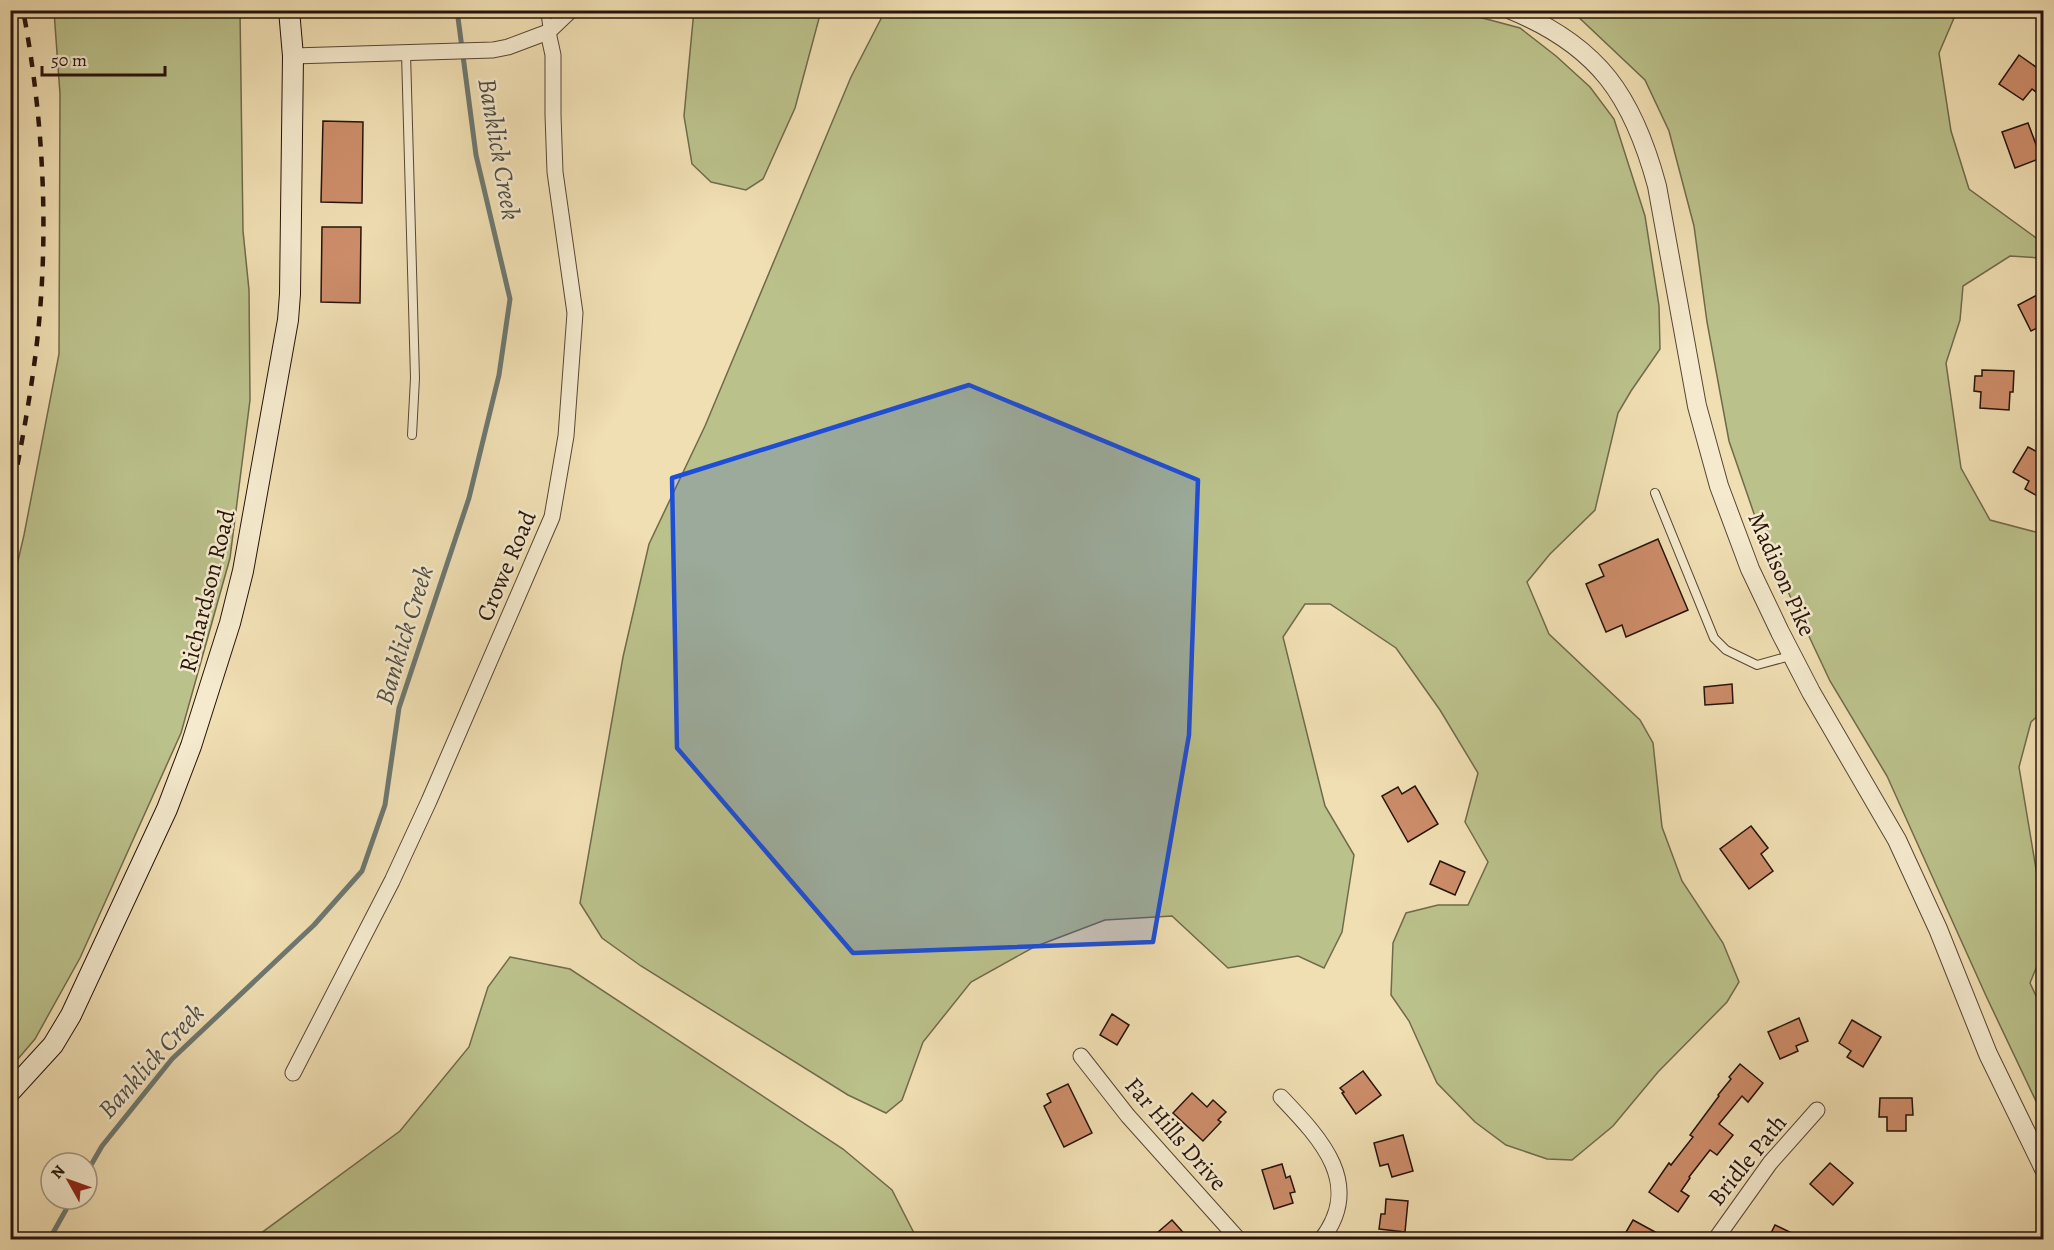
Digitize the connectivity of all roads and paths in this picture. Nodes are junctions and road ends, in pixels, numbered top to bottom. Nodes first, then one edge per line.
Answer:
1 (289, 10) edge
2 (545, 10) edge
3 (571, 10) edge
4 (1511, 10) edge
5 (548, 32) junction
6 (406, 53) junction
7 (293, 56) junction
8 (412, 435) dead end
9 (1655, 493) dead end
10 (1792, 655) junction
11 (1081, 1056) dead end
12 (293, 1073) dead end
13 (10, 1092) edge
14 (1281, 1097) dead end
15 (1817, 1110) dead end
16 (2043, 1169) edge
17 (1239, 1239) edge
18 (1321, 1239) edge
19 (1715, 1239) edge

1 - 7 main road, Richardson Road
2 - 5 lane
3 - 5 street
4 - 10 street, Madison Pike
5 - 6 street
5 - 12 street, Crowe Road
6 - 7 street
6 - 8 lane
7 - 13 main road, Richardson Road
9 - 10 lane
10 - 16 street, Madison Pike
11 - 17 street, Far Hills Drive
14 - 18 street
15 - 19 street, Bridle Path

